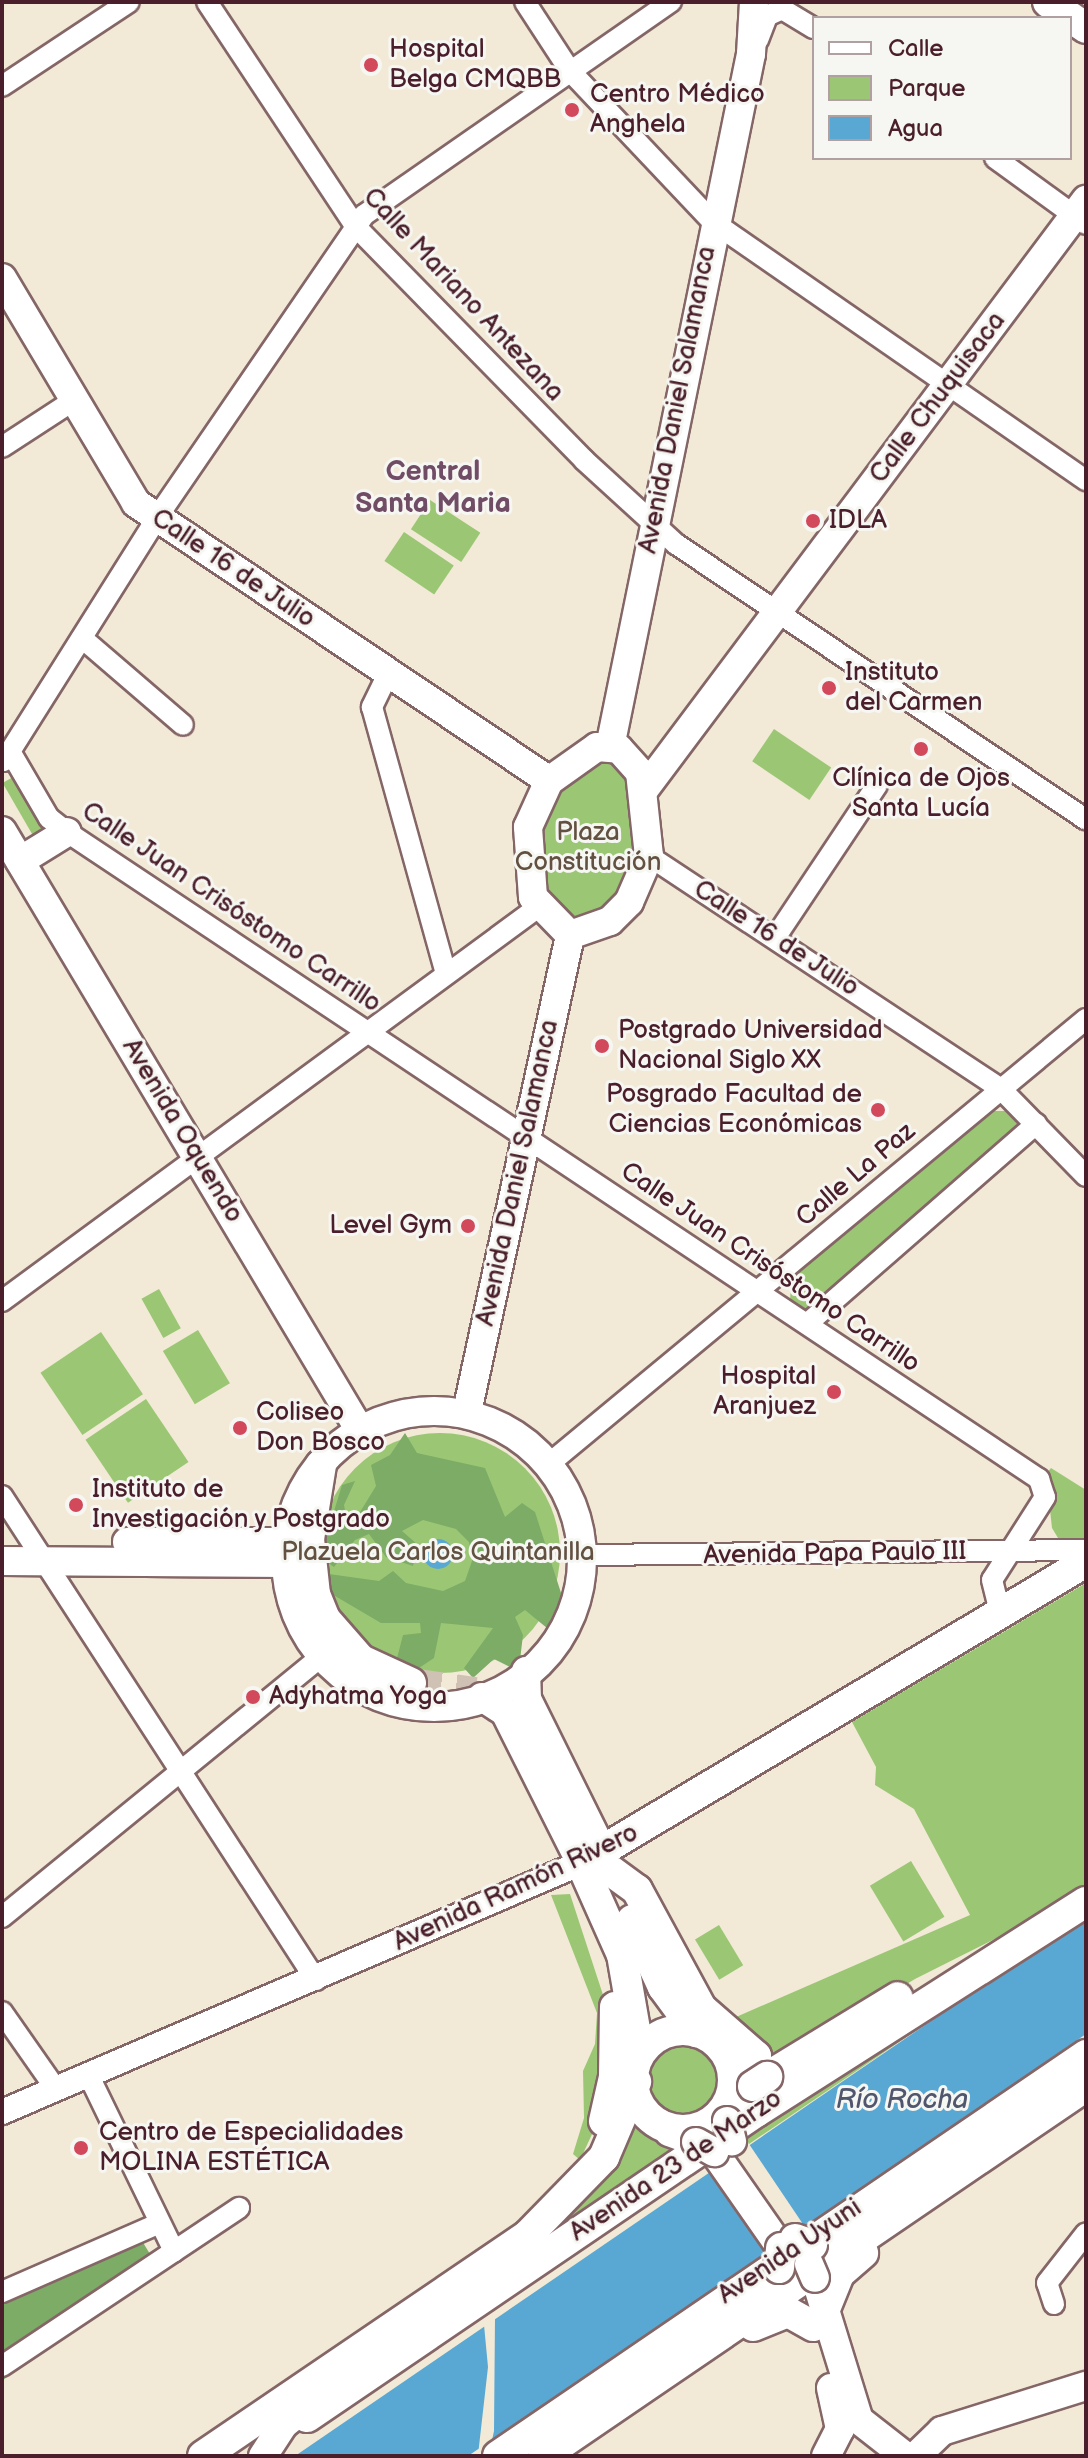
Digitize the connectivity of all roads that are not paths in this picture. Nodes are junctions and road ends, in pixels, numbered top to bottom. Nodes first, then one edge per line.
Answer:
1 (129, 2) edge
2 (207, 2) edge
3 (525, 2) edge
4 (671, 2) edge
5 (754, 2) edge
6 (1048, 2) edge
7 (1068, 16) edge
8 (812, 27) edge
9 (751, 54) junction
10 (570, 71) junction
11 (2, 86) edge
12 (998, 160) edge
13 (1082, 213) edge
14 (713, 222) junction
15 (356, 227) junction
16 (2, 278) edge
17 (950, 381) junction
18 (74, 400) junction
19 (2, 447) edge
20 (1086, 480) edge
21 (158, 516) junction
22 (654, 523) junction
23 (780, 611) junction
24 (82, 638) junction
25 (388, 674) junction
26 (183, 725) dead end
27 (610, 747) junction
28 (6, 759) edge
29 (549, 781) junction
30 (877, 785) dead end
31 (646, 787) junction
32 (1086, 819) edge
33 (2, 831) edge
34 (67, 832) junction
35 (649, 856) junction
36 (20, 861) junction
37 (537, 908) junction
38 (570, 935) junction
39 (775, 938) junction
40 (446, 974) junction
41 (1086, 1019) edge
42 (368, 1030) junction
43 (1000, 1088) junction
44 (1036, 1124) junction
45 (526, 1136) junction
46 (197, 1158) junction
47 (1086, 1176) edge
48 (757, 1291) junction
49 (2, 1301) edge
50 (808, 1323) junction
51 (467, 1412) junction
52 (361, 1432) junction
53 (550, 1463) junction
54 (321, 1465) junction
55 (2, 1496) edge
56 (2, 1542) edge
57 (1086, 1550) edge
58 (37, 1552) junction
59 (1010, 1552) junction
60 (286, 1553) junction
61 (584, 1555) junction
62 (2, 1561) edge
63 (1086, 1562) edge
64 (1000, 1612) junction
65 (321, 1657) junction
66 (526, 1671) junction
67 (411, 1683) tunnel mouth
68 (482, 1697) junction
69 (180, 1770) junction
70 (598, 1862) junction
71 (1086, 1902) edge
72 (589, 1913) dead end
73 (2, 1917) edge
74 (316, 1980) junction
75 (2, 2012) edge
76 (696, 2032) junction
77 (639, 2052) junction
78 (1086, 2055) edge
79 (89, 2076) junction
80 (636, 2082) junction
81 (1086, 2086) edge
82 (56, 2089) junction
83 (1054, 2093) junction
84 (2, 2112) edge
85 (728, 2125) junction
86 (574, 2191) junction
87 (239, 2208) dead end
88 (160, 2223) junction
89 (1086, 2233) edge
90 (174, 2251) junction
91 (796, 2258) junction
92 (500, 2285) junction
93 (2, 2292) edge
94 (1054, 2304) dead end
95 (819, 2318) junction
96 (2, 2366) edge
97 (1086, 2386) edge
98 (266, 2414) junction
99 (307, 2417) dead end
100 (848, 2417) junction
101 (961, 2424) junction
102 (550, 2442) edge
103 (203, 2456) edge
104 (246, 2456) edge
105 (263, 2456) edge
106 (498, 2456) edge
107 (826, 2456) edge
108 (905, 2456) edge
109 (916, 2456) edge
110 (948, 2456) edge

1 - 11 street
2 - 15 street, Calle Mariano Antezana
3 - 10 street
4 - 10 street
5 - 9 main road, Avenida Daniel Salamanca
6 - 7 main road
8 - 9 street, Avenida Daniel Salamanca
9 - 14 main road, Avenida Daniel Salamanca
10 - 14 street
10 - 15 street
12 - 13 street
13 - 17 main road, Calle Chuquisaca
14 - 17 street
14 - 22 main road, Avenida Daniel Salamanca
15 - 21 street
15 - 22 street, Calle Mariano Antezana
16 - 18 main road, Calle 16 de Julio
17 - 20 street
17 - 23 main road, Calle Chuquisaca
18 - 19 street
18 - 21 main road, Calle 16 de Julio
21 - 24 street
21 - 25 main road, Calle 16 de Julio
22 - 23 street, Calle Mariano Antezana
22 - 27 main road, Avenida Daniel Salamanca
23 - 31 main road, Calle Chuquisaca
23 - 32 street, Calle Mariano Antezana
24 - 26 street
24 - 28 street
25 - 29 main road, Calle 16 de Julio
25 - 40 street
27 - 29 main road
27 - 31 main road
28 - 34 street, Calle Juan Crisóstomo Carrillo
29 - 37 main road
30 - 39 street
31 - 35 main road
33 - 36 main road, Avenida Oquendo
34 - 36 main road
34 - 42 street, Calle Juan Crisóstomo Carrillo
35 - 38 main road
35 - 39 street, Calle 16 de Julio
36 - 46 main road, Avenida Oquendo
37 - 38 main road
37 - 40 street
38 - 45 main road, Avenida Daniel Salamanca
39 - 43 street, Calle 16 de Julio
40 - 42 street
41 - 43 street, Calle La Paz
42 - 45 street, Calle Juan Crisóstomo Carrillo
42 - 46 street
43 - 44 street, Calle 16 de Julio
43 - 48 street, Calle La Paz
44 - 47 street, Calle 16 de Julio
44 - 50 street
45 - 48 street, Calle Juan Crisóstomo Carrillo
45 - 51 main road, Avenida Daniel Salamanca
46 - 49 street
46 - 52 main road, Avenida Oquendo
48 - 50 street, Calle Juan Crisóstomo Carrillo
48 - 53 street, Calle La Paz
50 - 59 street, Calle Juan Crisóstomo Carrillo
51 - 52 main road
51 - 53 main road
52 - 54 main road
53 - 61 main road
54 - 60 main road
54 - 67 main road
55 - 58 street
56 - 58 main road
57 - 59 street, Avenida Papa Paulo III
58 - 60 main road
58 - 62 main road
58 - 69 street
59 - 61 street, Avenida Papa Paulo III
59 - 64 street, Calle Juan Crisóstomo Carrillo
60 - 65 main road
61 - 66 main road
63 - 64 main road, Avenida Ramón Rivero
64 - 70 main road, Avenida Ramón Rivero
65 - 68 main road
65 - 69 street
66 - 68 main road
66 - 70 main road
68 - 70 main road
69 - 73 street
69 - 74 street
70 - 74 street, Avenida Ramón Rivero
70 - 76 main road
70 - 77 main road
70 - 85 main road
71 - 85 main road, Avenida 23 de Marzo
72 - 86 main road
74 - 79 street, Avenida Ramón Rivero
75 - 82 street
76 - 77 main road
76 - 85 main road
77 - 80 main road, Avenida 23 de Marzo
78 - 83 main road, Avenida Uyuni
79 - 82 street, Avenida Ramón Rivero
79 - 88 street
80 - 85 main road
80 - 86 main road, Avenida 23 de Marzo
81 - 83 main road, Avenida Uyuni
82 - 84 street, Avenida Ramón Rivero
83 - 91 main road, bridge
83 - 95 main road
83 - 102 main road, Avenida Uyuni
85 - 91 main road
85 - 92 main road, Avenida 23 de Marzo
86 - 98 main road, Avenida 23 de Marzo
87 - 90 street
88 - 90 street
88 - 93 street
89 - 94 street
90 - 96 street
91 - 95 main road
91 - 102 main road, bridge
92 - 99 main road, Avenida 23 de Marzo
92 - 105 main road
95 - 100 main road
95 - 102 main road
97 - 101 main road
98 - 103 main road, Avenida 23 de Marzo
98 - 104 main road
100 - 107 main road
100 - 108 main road
101 - 109 main road
101 - 110 main road
102 - 106 main road, Avenida Uyuni

